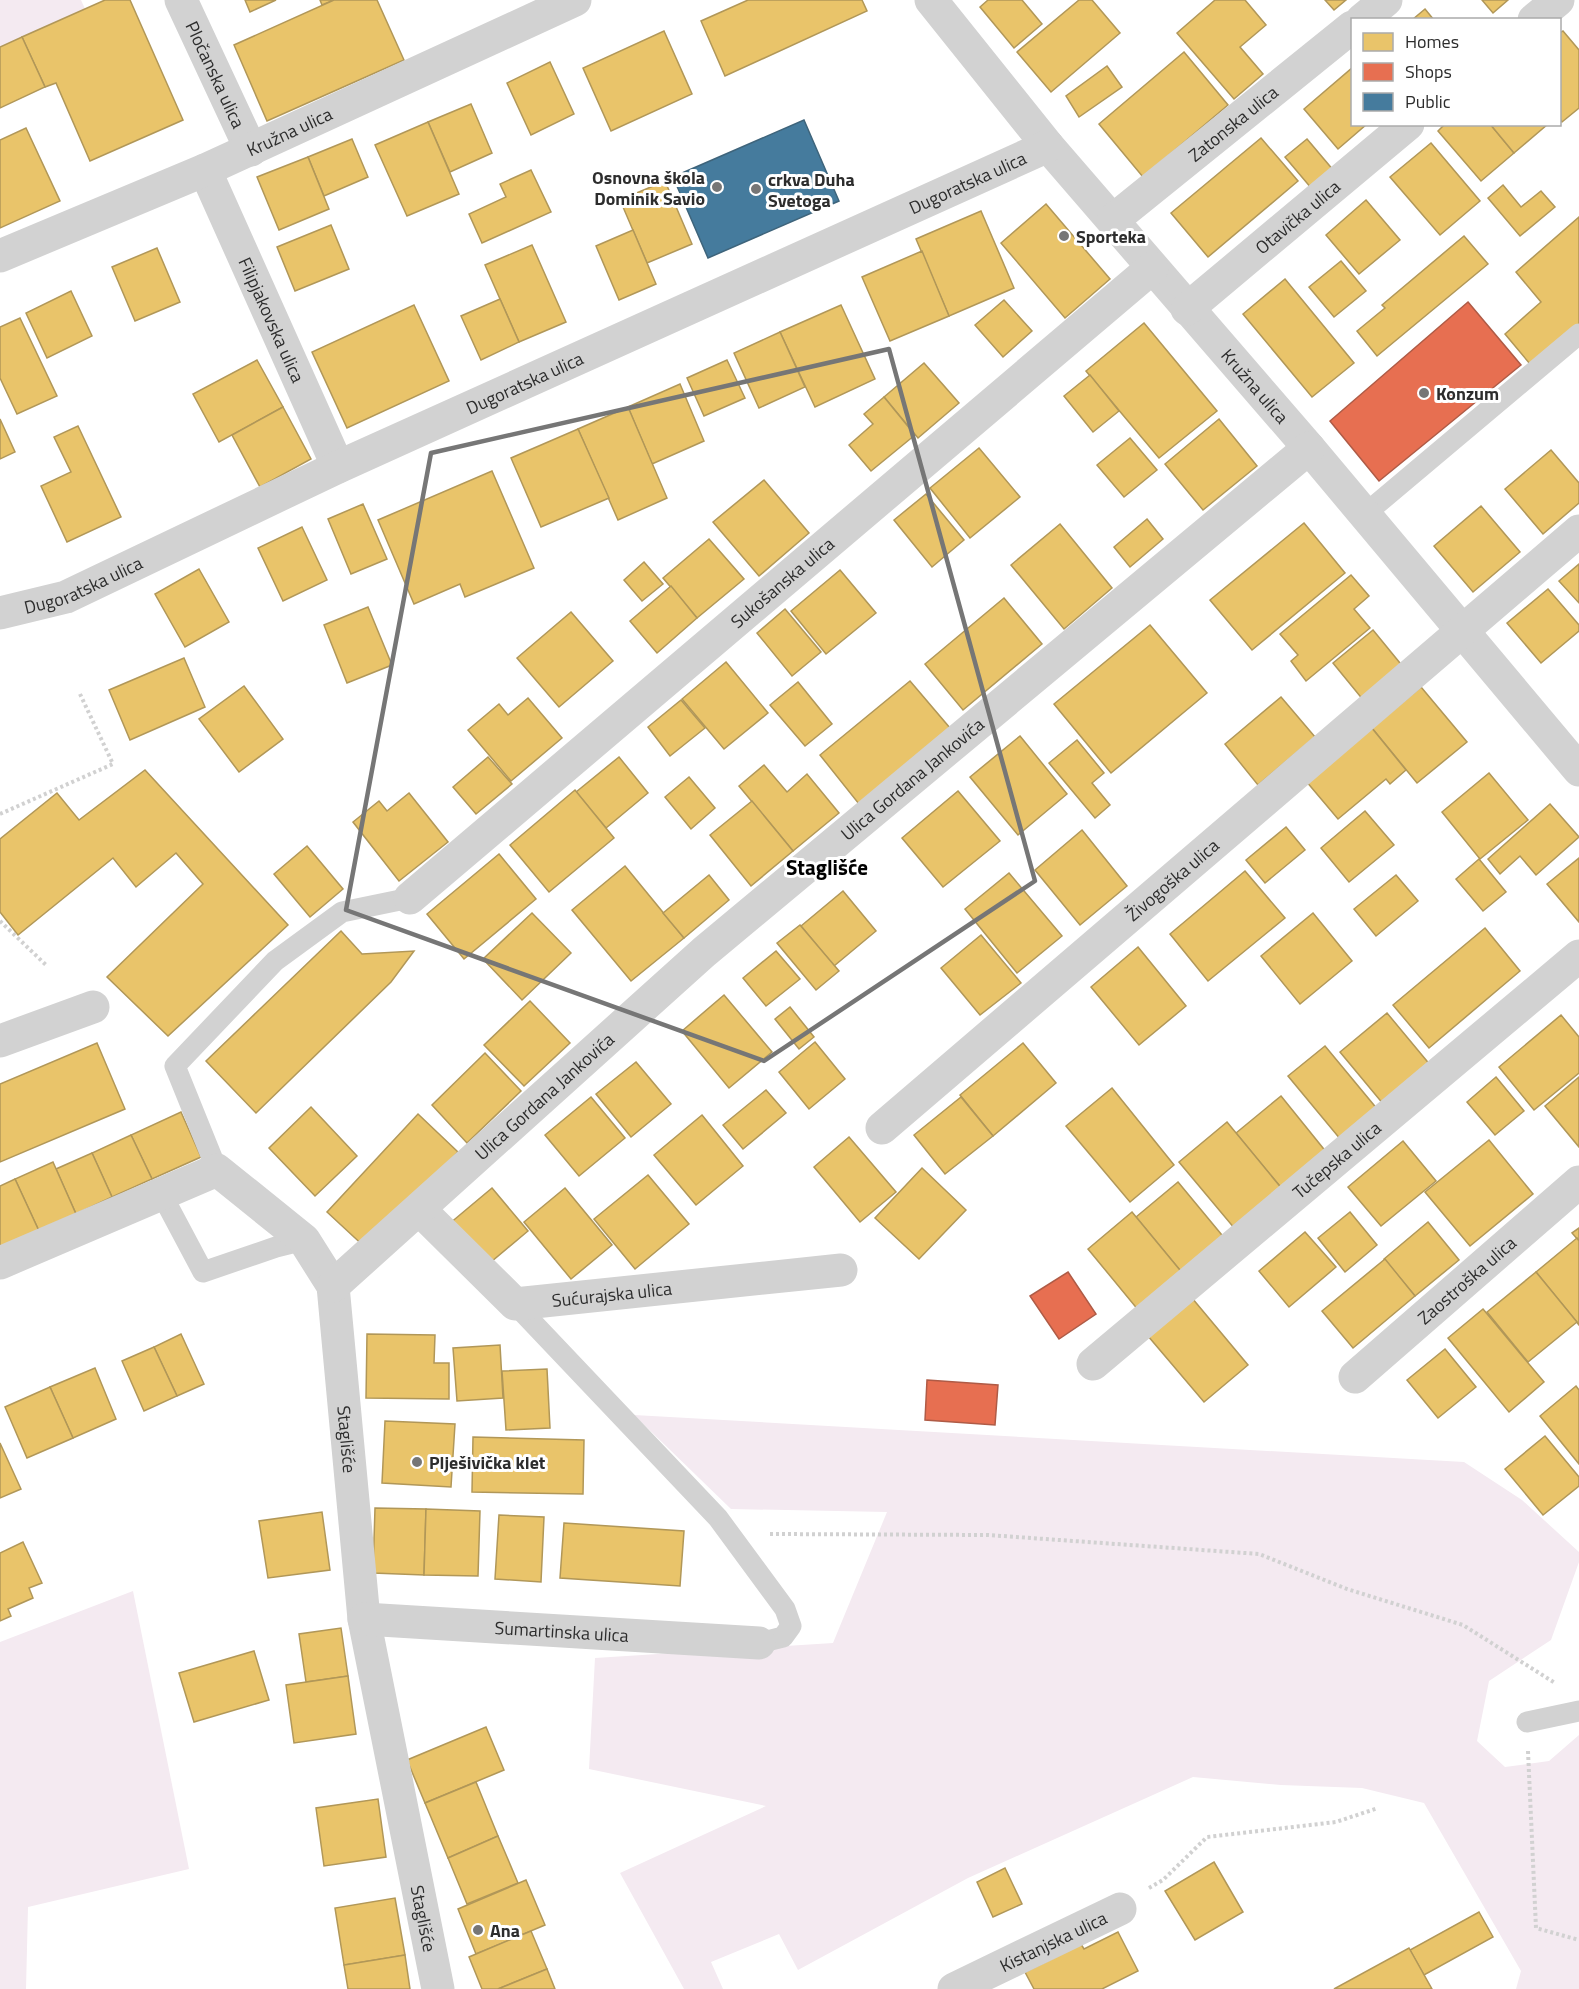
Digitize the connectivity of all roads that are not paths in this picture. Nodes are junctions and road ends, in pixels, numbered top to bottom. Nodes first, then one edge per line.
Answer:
1 (181, 0) edge
2 (575, 0) edge
3 (931, 0) edge
4 (1386, 0) edge
5 (1558, 0) edge
6 (526, 10) edge
7 (1364, 18) edge
8 (1536, 18) edge
9 (1351, 29) edge
10 (1406, 126) edge
11 (1048, 146) junction
12 (251, 150) junction
13 (205, 170) junction
14 (1113, 220) junction
15 (0, 256) edge
16 (1152, 268) junction
17 (1187, 309) junction
18 (1579, 334) edge
19 (1309, 448) junction
20 (338, 467) junction
21 (1365, 514) junction
22 (1579, 531) edge
23 (0, 613) edge
24 (1462, 630) junction
25 (1579, 770) edge
26 (410, 898) joint
27 (1579, 956) edge
28 (93, 1006) dead end
29 (0, 1041) edge
30 (882, 1128) dead end
31 (217, 1170) junction
32 (1579, 1182) edge
33 (161, 1192) junction
34 (420, 1210) junction
35 (304, 1240) junction
36 (0, 1263) edge
37 (841, 1270) dead end
38 (333, 1286) junction
39 (515, 1304) junction
40 (1093, 1364) dead end
41 (1355, 1377) dead end
42 (364, 1619) junction
43 (759, 1643) joint
44 (1579, 1711) edge
45 (1527, 1722) road end
46 (1120, 1909) road end
47 (438, 1989) edge
48 (954, 1989) edge

1 - 12 street, Pločanska ulica
2 - 6 street, Kružna ulica
3 - 11 street, Kružna ulica
4 - 7 street
5 - 8 street
6 - 12 street, Kružna ulica
9 - 14 street, Zatonska ulica
10 - 17 street, Otavička ulica
11 - 14 street, Kružna ulica
11 - 20 street, Dugoratska ulica
12 - 13 street, Kružna ulica
13 - 15 street, Kružna ulica
13 - 20 street, Filipjakovska ulica
14 - 16 street, Kružna ulica
16 - 17 street, Kružna ulica
16 - 26 street, Sukošanska ulica
17 - 19 street, Kružna ulica
18 - 21 lane
19 - 21 street, Kružna ulica
19 - 34 street, Ulica Gordana Jankovića
20 - 23 street, Dugoratska ulica
21 - 24 street, Kružna ulica
22 - 24 street, Živogoška ulica
24 - 25 street, Kružna ulica
24 - 30 street, Živogoška ulica
26 - 31 lane
27 - 40 street, Tučepska ulica
28 - 29 street
31 - 33 street
31 - 35 street, Staglišće
32 - 41 street, Zaostroška ulica
33 - 35 lane
33 - 36 street
34 - 38 street, Ulica Gordana Jankovića
34 - 39 street
35 - 38 street, Staglišće
37 - 39 street, Sućurajska ulica
38 - 42 street, Staglišće
39 - 43 lane
42 - 43 street, Sumartinska ulica
42 - 47 street, Staglišće
44 - 45 lane
46 - 48 street, Kistanjska ulica

